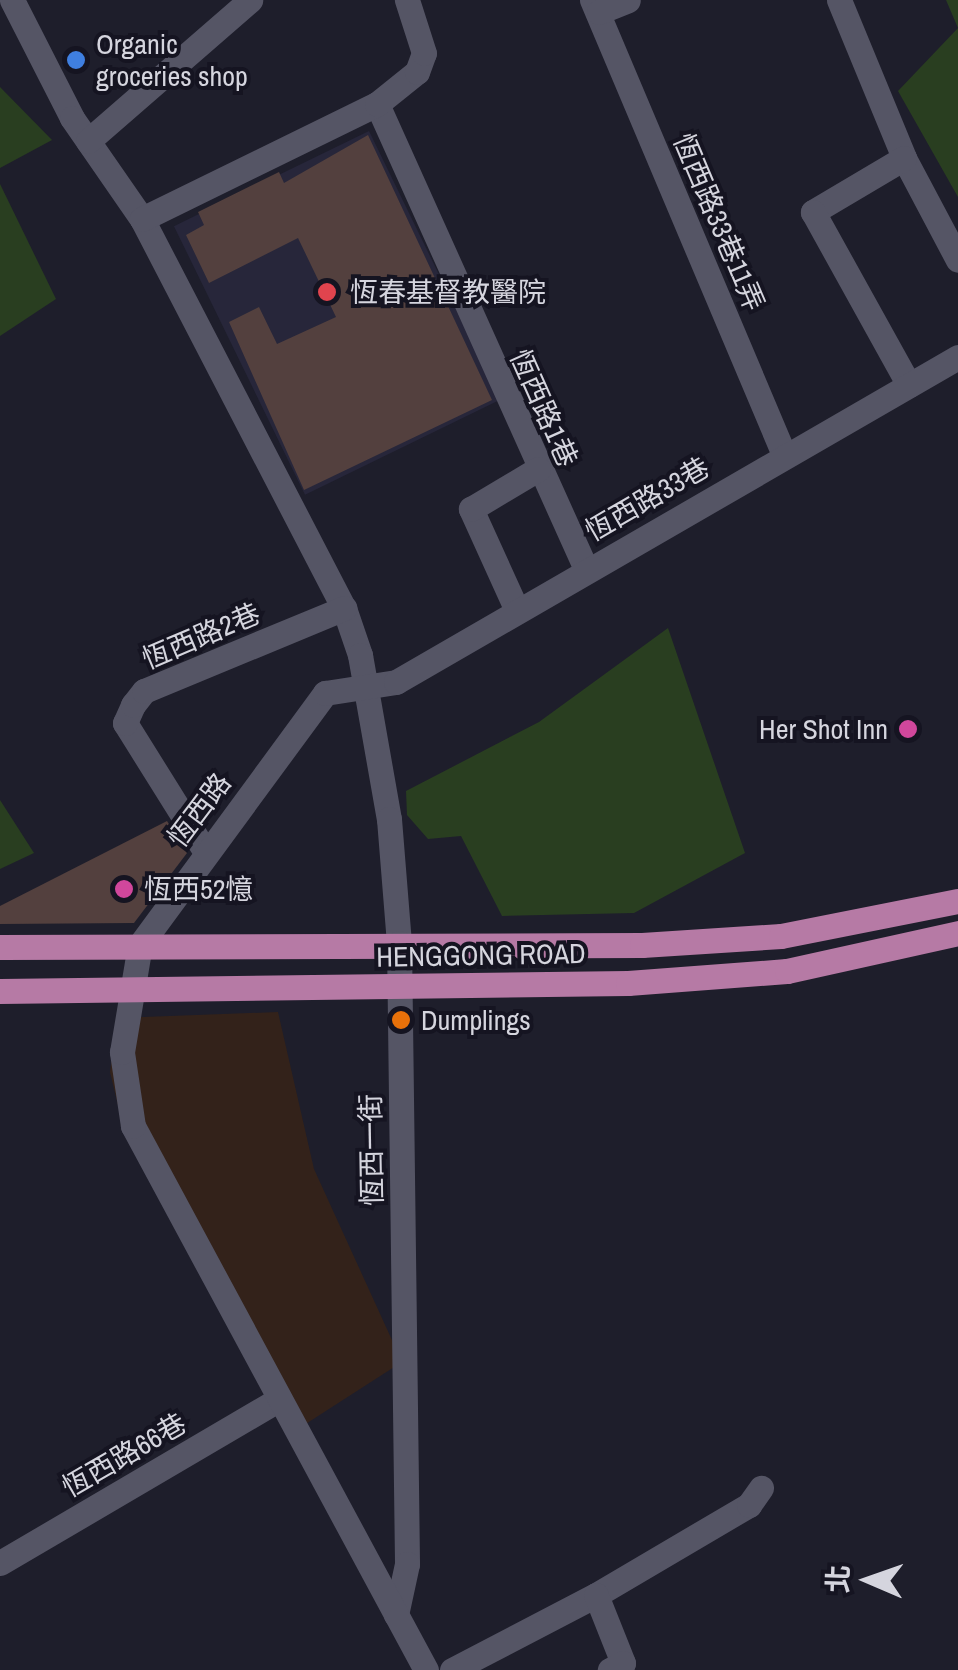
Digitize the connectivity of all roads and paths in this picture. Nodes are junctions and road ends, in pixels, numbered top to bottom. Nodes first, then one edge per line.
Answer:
1 (250, 0) edge
2 (407, 0) edge
3 (628, 0) edge
4 (839, 0) edge
5 (9, 4) edge
6 (596, 6) edge
7 (377, 104) junction
8 (88, 141) junction
9 (904, 158) junction
10 (142, 219) junction
11 (958, 260) edge
12 (958, 357) edge
13 (909, 384) junction
14 (784, 455) junction
15 (538, 470) junction
16 (586, 569) junction
17 (514, 606) junction
18 (344, 608) junction
19 (365, 687) junction
20 (205, 851) junction
21 (958, 901) edge
22 (958, 934) edge
23 (399, 943) junction
24 (140, 945) junction
25 (0, 947) edge
26 (399, 987) junction
27 (0, 990) edge
28 (126, 990) junction
29 (279, 1399) junction
30 (761, 1488) dead end
31 (0, 1562) edge
32 (596, 1595) junction
33 (396, 1614) junction
34 (426, 1670) edge
35 (452, 1670) edge
36 (610, 1670) edge

1 - 8 street
2 - 7 street
3 - 6 street
4 - 9 street
5 - 8 street
6 - 14 street, 恆西路33巷11弄
7 - 10 street
7 - 15 street, 恆西路1巷
8 - 10 street
9 - 11 street
9 - 13 street
10 - 18 street
12 - 13 street, 恆西路33巷
13 - 14 street, 恆西路33巷
14 - 16 street, 恆西路33巷
15 - 16 street, 恆西路1巷
15 - 17 street
16 - 17 street, 恆西路33巷
17 - 19 street, 恆西路33巷
18 - 19 street
18 - 20 street, 恆西路2巷
19 - 20 street, 恆西路
19 - 23 street, 恆西一街
20 - 24 street, 恆西路
21 - 23 main road, HENGGONG ROAD
22 - 26 main road, HENGGONG ROAD
23 - 24 main road, HENGGONG ROAD
23 - 26 street, 恆西一街
24 - 25 main road, HENGGONG ROAD
24 - 28 street, 恆西路
26 - 28 main road, HENGGONG ROAD
26 - 33 street, 恆西一街
27 - 28 main road, HENGGONG ROAD
28 - 29 street, 恆西路
29 - 31 street, 恆西路66巷
29 - 33 street, 恆西路
30 - 32 street
32 - 35 street
32 - 36 street
33 - 34 street, 恆西路

